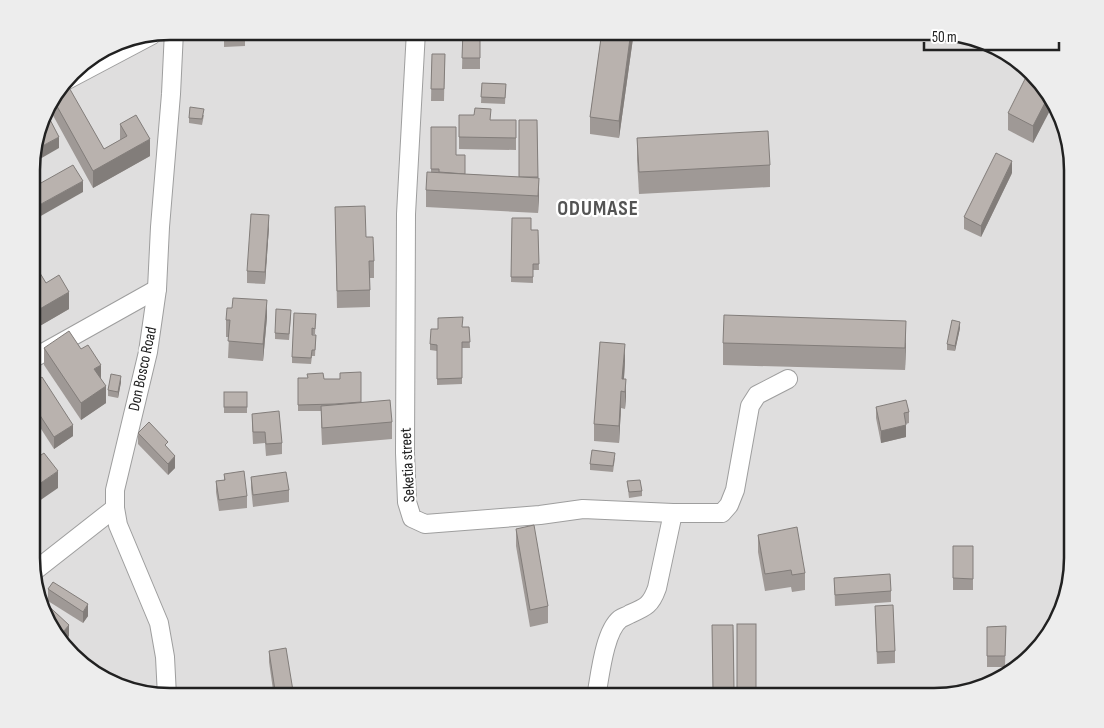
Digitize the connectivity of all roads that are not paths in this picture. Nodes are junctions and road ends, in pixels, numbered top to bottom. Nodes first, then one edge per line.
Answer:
1 (174, 40) edge
2 (416, 40) edge
3 (133, 45) edge
4 (89, 68) edge
5 (157, 289) junction
6 (40, 355) edge
7 (788, 379) dead end
8 (115, 508) junction
9 (672, 513) junction
10 (40, 566) edge
11 (167, 688) edge
12 (598, 688) edge

1 - 5 street, Don Bosco Road
2 - 9 street, Seketia street
3 - 4 street
5 - 6 street
5 - 8 street, Don Bosco Road
7 - 9 street, Seketia street
8 - 10 street
8 - 11 street, Don Bosco Road
9 - 12 street

